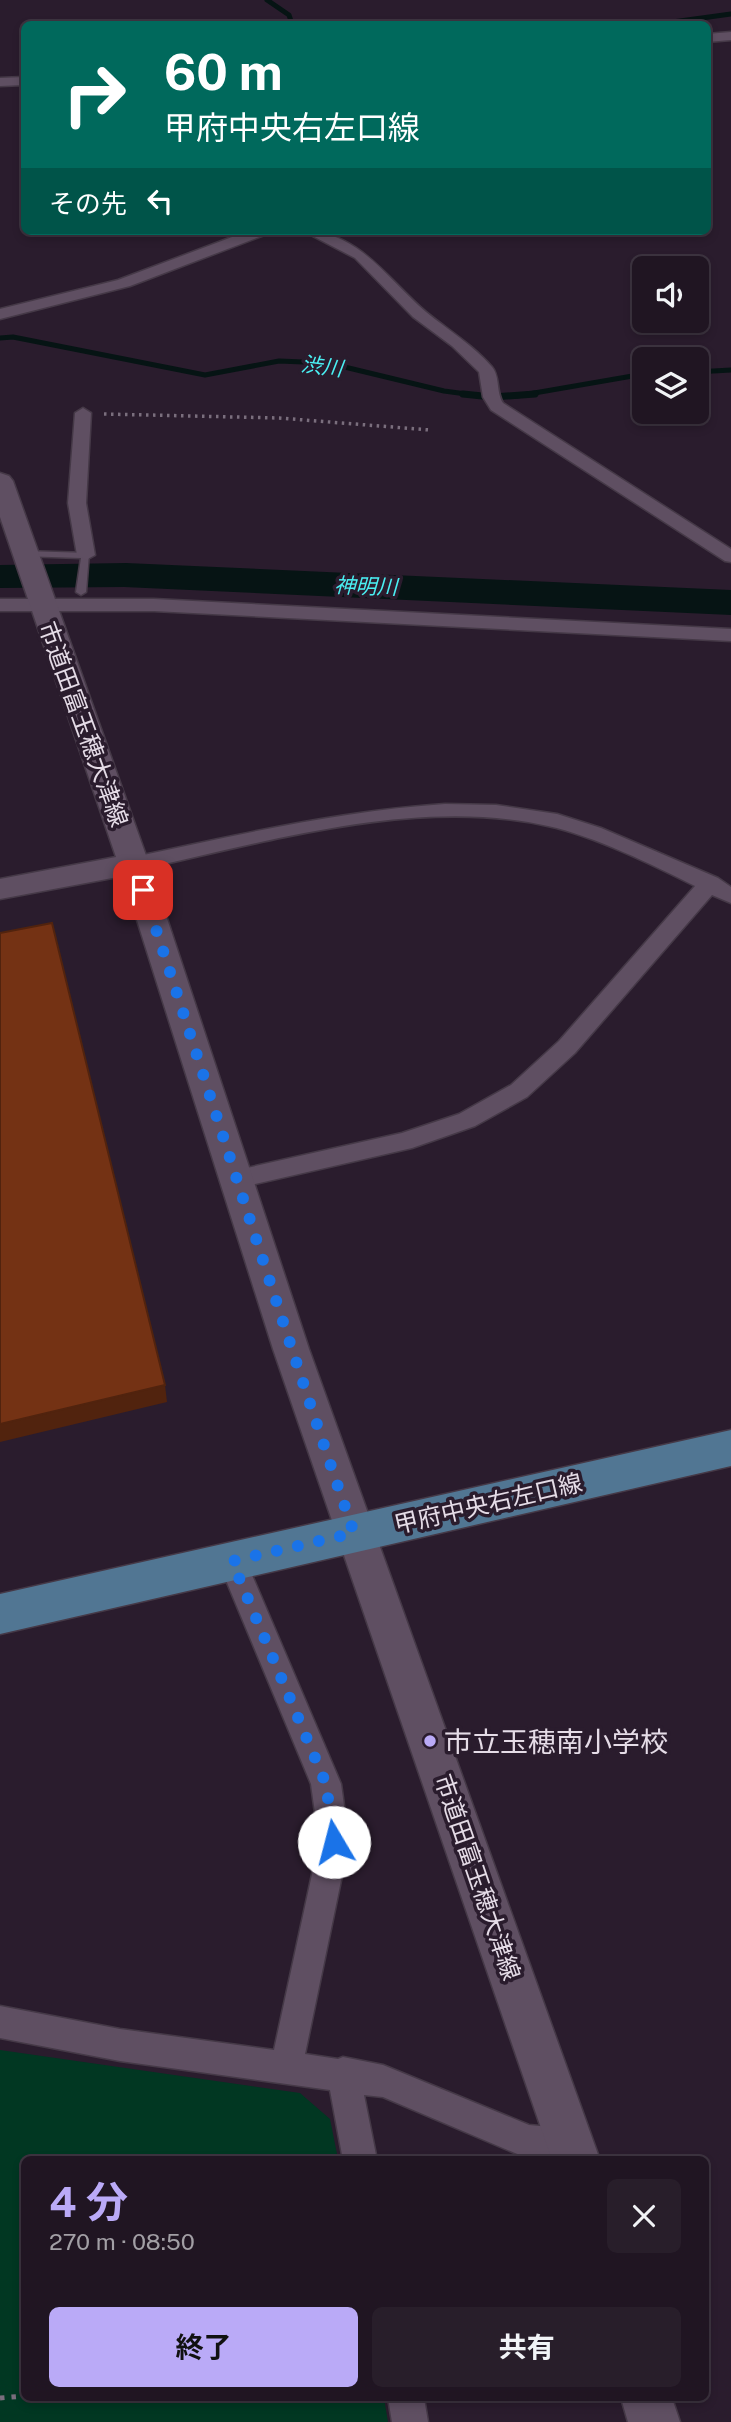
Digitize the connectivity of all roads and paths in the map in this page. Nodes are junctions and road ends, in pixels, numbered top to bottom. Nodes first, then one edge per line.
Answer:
1 (731, 36) edge
2 (711, 38) edge
3 (21, 81) edge
4 (0, 82) edge
5 (251, 235) edge
6 (319, 235) edge
7 (0, 314) edge
8 (83, 413) joint
9 (430, 430) dead end
10 (0, 481) edge
11 (25, 556) junction
12 (731, 557) edge
13 (86, 558) junction
14 (80, 598) junction
15 (40, 600) junction
16 (0, 605) edge
17 (731, 635) edge
18 (134, 864) junction
19 (710, 883) junction
20 (0, 889) edge
21 (731, 896) edge
22 (238, 1179) junction
23 (731, 1448) edge
24 (354, 1533) junction
25 (232, 1561) junction
26 (0, 1614) edge
27 (0, 2022) edge
28 (286, 2067) junction
29 (343, 2073) junction
30 (574, 2152) edge
31 (359, 2156) edge
32 (21, 2396) edge
33 (0, 2398) edge
34 (406, 2401) edge
35 (648, 2401) edge
36 (410, 2422) edge
37 (654, 2422) edge

1 - 2 street
3 - 4 street
5 - 7 street
6 - 12 street
8 - 9 path
8 - 13 street
10 - 11 street, 市道田富玉穂大津線
11 - 13 lane
11 - 15 street, 市道田富玉穂大津線
13 - 14 lane
14 - 15 street
14 - 17 street
15 - 16 street
15 - 18 street, 市道田富玉穂大津線
18 - 19 street
18 - 20 street
18 - 22 street, 市道田富玉穂大津線
19 - 21 street
19 - 22 street
22 - 24 street, 市道田富玉穂大津線
23 - 24 main road, 甲府中央右左口線
24 - 25 main road, 甲府中央右左口線
24 - 30 street, 市道田富玉穂大津線
25 - 26 main road, 甲府中央右左口線
25 - 28 street
27 - 28 street
28 - 29 street
29 - 30 street
29 - 31 street
32 - 33 path
34 - 36 street
35 - 37 street

